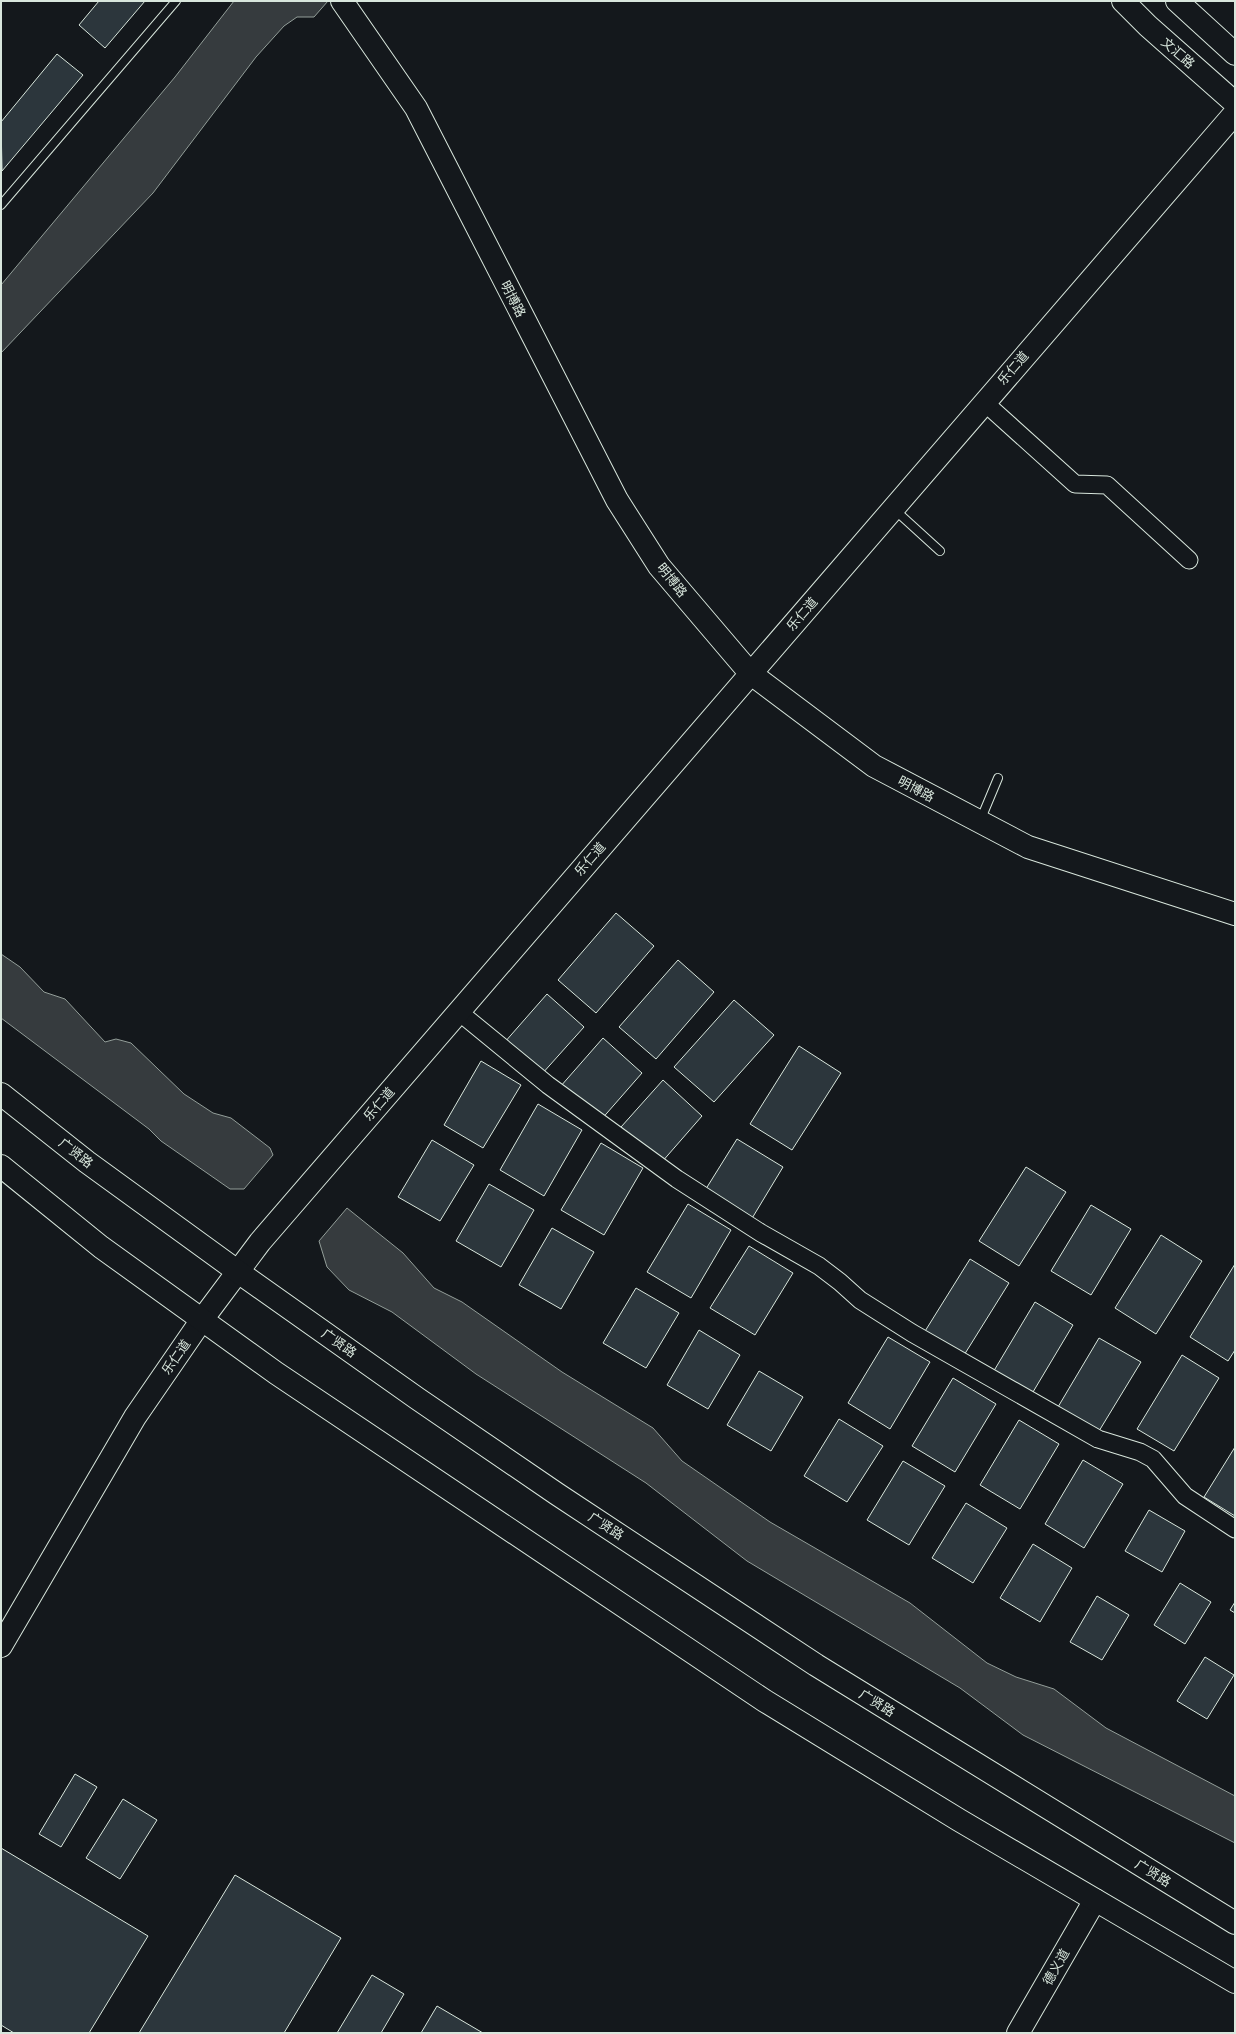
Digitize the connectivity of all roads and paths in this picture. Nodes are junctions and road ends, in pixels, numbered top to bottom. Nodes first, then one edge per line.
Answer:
1 (176, 1) edge
2 (1123, 1) edge
3 (1177, 1) edge
4 (343, 2) edge
5 (1235, 54) edge
6 (1235, 102) edge
7 (1235, 113) edge
8 (1, 205) edge
9 (984, 402) junction
10 (892, 508) junction
11 (940, 551) dead end
12 (1188, 560) dead end
13 (750, 673) junction
14 (998, 778) dead end
15 (980, 822) junction
16 (1235, 914) edge
17 (458, 1012) junction
18 (1, 1094) edge
19 (1, 1166) edge
20 (237, 1271) junction
21 (201, 1321) junction
22 (1235, 1530) edge
23 (1, 1646) edge
24 (1095, 1900) junction
25 (1235, 1923) edge
26 (1235, 1982) edge
27 (1018, 2033) edge

1 - 8 lane
2 - 6 street, 文汇路
3 - 5 street
4 - 13 street, 明博路
7 - 9 street, 乐仁道
9 - 10 street, 乐仁道
9 - 12 street
10 - 11 lane
10 - 13 street, 乐仁道
13 - 15 street, 明博路
13 - 17 street, 乐仁道
14 - 15 lane
15 - 16 street, 明博路
17 - 20 street, 乐仁道
17 - 22 street
18 - 20 street, 广贤路
19 - 21 street
20 - 21 street, 乐仁道
20 - 25 street, 广贤路
21 - 23 street, 乐仁道
21 - 24 street
24 - 26 street
24 - 27 street, 德义道

